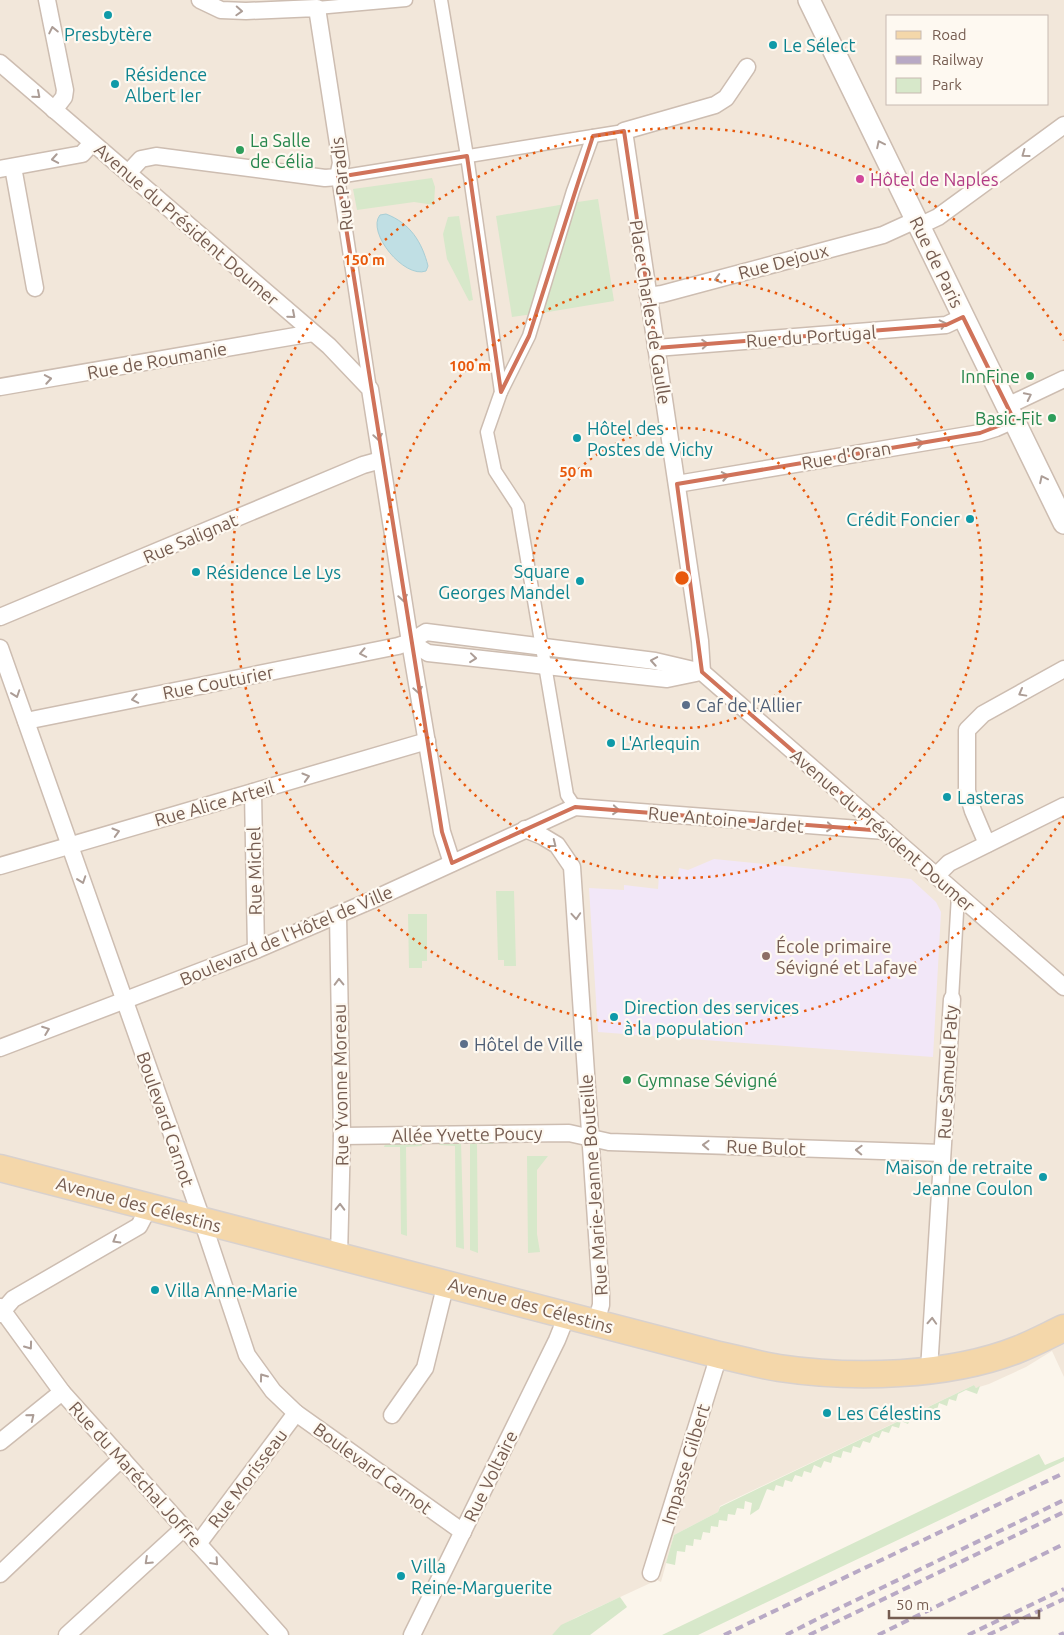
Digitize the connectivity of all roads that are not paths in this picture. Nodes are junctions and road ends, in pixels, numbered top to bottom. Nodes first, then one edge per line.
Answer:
1 (47, 0) edge
2 (200, 0) edge
3 (406, 0) edge
4 (441, 0) edge
5 (809, 0) edge
6 (374, 1) edge
7 (322, 5) edge
8 (0, 63) edge
9 (747, 67) dead end
10 (54, 110) junction
11 (1064, 125) edge
12 (624, 131) junction
13 (593, 136) junction
14 (92, 143) junction
15 (467, 156) junction
16 (7, 168) edge
17 (128, 173) junction
18 (338, 176) junction
19 (918, 223) junction
20 (36, 288) dead end
21 (648, 296) junction
22 (963, 317) junction
23 (313, 333) junction
24 (656, 348) junction
25 (1064, 379) edge
26 (0, 387) edge
27 (370, 389) junction
28 (502, 392) junction
29 (1010, 413) junction
30 (381, 460) junction
31 (677, 484) junction
32 (1062, 516) edge
33 (0, 617) edge
34 (410, 642) junction
35 (542, 646) junction
36 (0, 648) edge
37 (546, 666) junction
38 (1064, 669) edge
39 (702, 672) junction
40 (26, 721) junction
41 (427, 741) junction
42 (253, 792) junction
43 (1064, 806) edge
44 (571, 808) junction
45 (525, 830) junction
46 (885, 831) junction
47 (987, 844) junction
48 (70, 845) junction
49 (452, 863) junction
50 (0, 866) edge
51 (936, 876) junction
52 (958, 895) junction
53 (338, 915) junction
54 (256, 950) junction
55 (1064, 987) edge
56 (952, 999) joint
57 (124, 1000) junction
58 (0, 1048) edge
59 (342, 1136) junction
60 (591, 1138) junction
61 (942, 1153) junction
62 (0, 1168) edge
63 (149, 1207) junction
64 (202, 1221) junction
65 (339, 1256) junction
66 (446, 1284) junction
67 (1, 1311) edge
68 (567, 1315) junction
69 (596, 1322) junction
70 (1064, 1328) edge
71 (719, 1355) junction
72 (929, 1370) junction
73 (62, 1392) junction
74 (296, 1413) junction
75 (392, 1415) dead end
76 (0, 1442) edge
77 (122, 1458) junction
78 (184, 1528) junction
79 (463, 1532) junction
80 (198, 1544) junction
81 (651, 1573) dead end
82 (0, 1574) edge
83 (67, 1635) edge
84 (280, 1635) edge
85 (412, 1635) edge

10 -> 1 street
2 -> 7 street
3 - 6 street
4 - 15 street
19 -> 5 street, Rue de Paris
6 - 7 street
7 - 18 street, Rue Paradis
8 -> 10 street, Avenue du Président Doumer
9 - 12 street
10 - 14 street, Avenue du Président Doumer
11 -> 19 street, Rue Dejoux
12 - 13 street
12 - 21 street, Place Charles de Gaulle
13 - 15 street
13 - 28 street
14 -> 16 street
14 - 17 street, Avenue du Président Doumer
15 - 18 street
15 - 28 street
16 - 20 street
17 - 18 street
17 -> 23 street, Avenue du Président Doumer
18 - 27 street, Rue Paradis
19 -> 21 street, Rue Dejoux
19 - 22 street, Rue de Paris
21 - 24 street, Place Charles de Gaulle
24 -> 22 street, Rue du Portugal
22 - 29 street, Rue de Paris
26 -> 23 street, Rue de Roumanie
23 - 27 street, Avenue du Président Doumer
24 - 31 street, Place Charles de Gaulle
29 -> 25 street, Rue d'Oran
27 -> 30 street
28 - 35 street
31 -> 29 street, Rue d'Oran
32 -> 29 street, Rue de Paris
30 - 33 street, Rue Salignat
30 -> 34 street
31 - 39 street, Place Charles de Gaulle
34 - 35 street
34 -> 37 street
34 -> 40 street, Rue Couturier
34 -> 41 street
35 - 37 street
39 -> 35 street
36 -> 40 street, Boulevard Carnot
37 - 39 street
37 - 44 street
38 -> 47 street
39 - 46 street, Avenue du Président Doumer
40 - 48 street, Boulevard Carnot
42 -> 41 street, Rue Alice Arteil
41 - 49 street
48 -> 42 street, Rue Alice Arteil
42 - 54 street, Rue Michel
43 - 47 street
44 - 45 street, Boulevard de l'Hôtel de Ville
44 -> 46 street, Rue Antoine Jardet
45 - 49 street, Boulevard de l'Hôtel de Ville
45 -> 60 street, Rue Marie-Jeanne Bouteille
46 - 51 street, Avenue du Président Doumer
47 - 51 street
48 - 50 street, Rue Alice Arteil
48 -> 57 street, Boulevard Carnot
49 - 53 street, Boulevard de l'Hôtel de Ville
51 - 52 street, Avenue du Président Doumer
52 - 55 street, Avenue du Président Doumer
52 - 56 street, Rue Samuel Paty
53 - 54 street, Boulevard de l'Hôtel de Ville
59 -> 53 street, Rue Yvonne Moreau
54 - 57 street, Boulevard de l'Hôtel de Ville
56 - 61 street, Rue Samuel Paty
58 -> 57 street, Boulevard de l'Hôtel de Ville
57 - 64 street, Boulevard Carnot
59 - 60 street, Allée Yvette Poucy
65 -> 59 street, Rue Yvonne Moreau
61 -> 60 street, Rue Bulot
60 - 69 street, Rue Marie-Jeanne Bouteille
72 -> 61 street, Rue Samuel Paty
62 - 63 main road, Avenue des Célestins
63 - 64 main road, Avenue des Célestins
63 -> 67 street
64 - 65 main road, Avenue des Célestins
74 -> 64 street, Boulevard Carnot
65 - 66 main road, Avenue des Célestins
66 - 68 main road, Avenue des Célestins
66 - 75 street
67 -> 73 street, Rue du Maréchal Joffre
68 - 69 main road, Avenue des Célestins
68 - 79 street, Rue Voltaire
69 - 71 main road, Avenue des Célestins
70 - 72 main road, Avenue des Célestins
71 - 72 main road, Avenue des Célestins
71 - 81 street, Impasse Gilbert
76 -> 73 street
73 - 77 street, Rue du Maréchal Joffre
74 - 79 street, Boulevard Carnot
74 - 80 street, Rue Morisseau
77 - 78 street, Rue du Maréchal Joffre
77 - 82 street
78 - 80 street, Rue du Maréchal Joffre
78 -> 83 street
79 - 85 street, Rue Voltaire
80 -> 84 street, Rue du Maréchal Joffre

